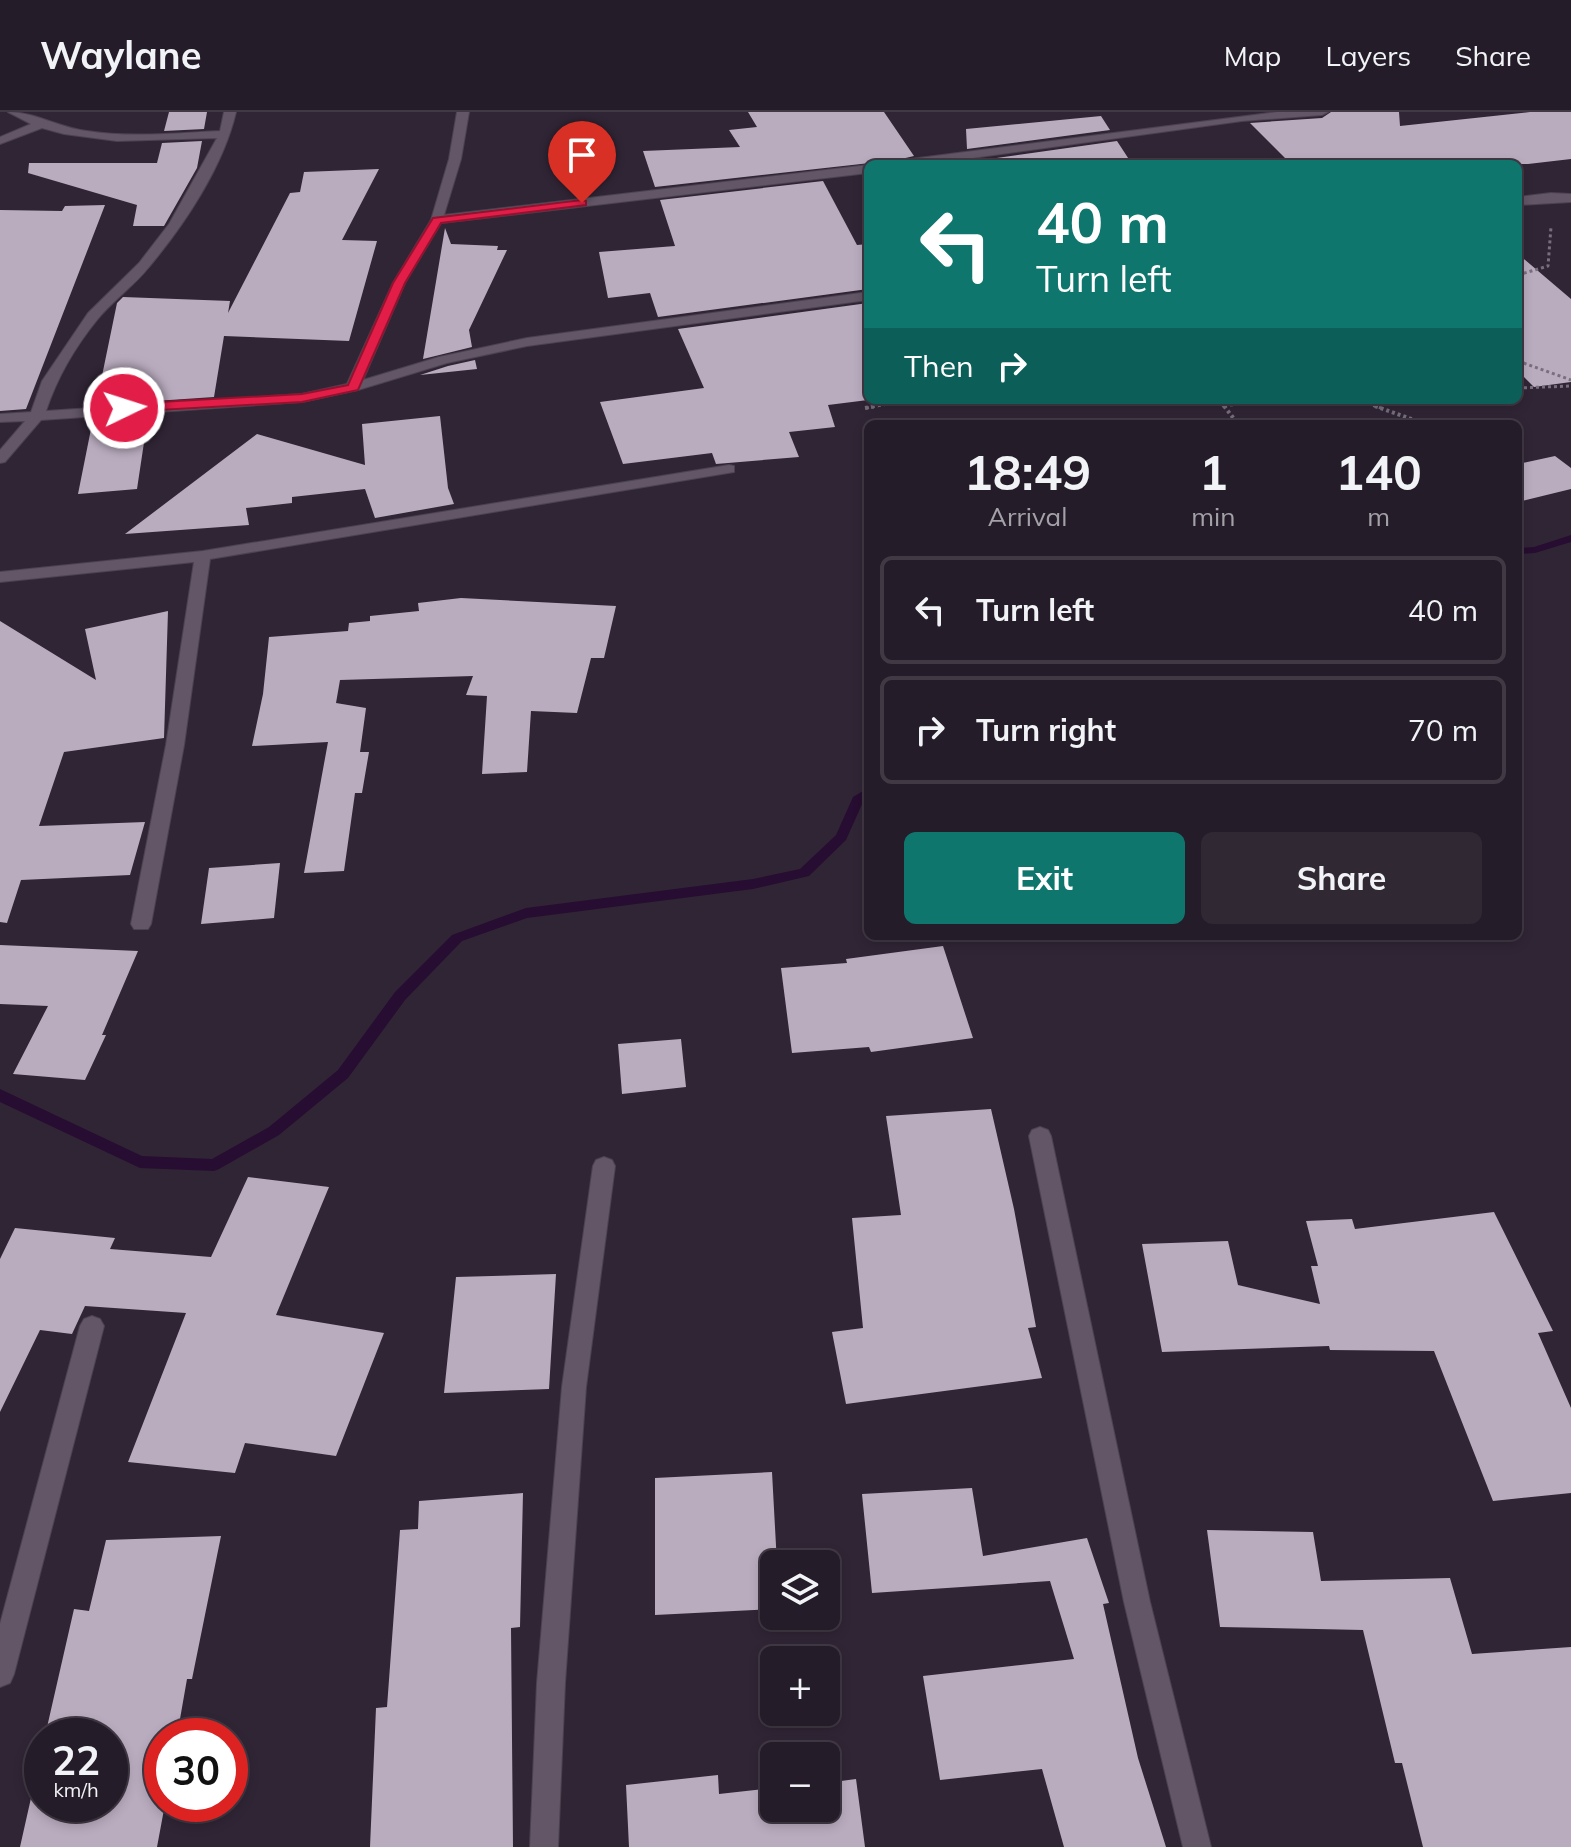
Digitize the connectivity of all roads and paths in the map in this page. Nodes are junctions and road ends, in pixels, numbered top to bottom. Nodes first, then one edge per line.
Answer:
1 (14, 112) edge
2 (230, 112) edge
3 (463, 112) edge
4 (1322, 112) edge
5 (40, 125) junction
6 (225, 134) junction
7 (0, 141) edge
8 (932, 160) edge
9 (864, 169) edge
10 (1551, 197) junction
11 (1571, 198) edge
12 (1522, 201) edge
13 (437, 220) junction
14 (1522, 274) edge
15 (864, 297) edge
16 (1522, 363) edge
17 (1571, 383) edge
18 (353, 387) junction
19 (1522, 388) edge
20 (887, 404) edge
21 (1237, 404) edge
22 (1369, 404) edge
23 (1224, 406) joint
24 (865, 408) dead end
25 (37, 415) junction
26 (0, 418) edge
27 (1235, 420) edge
28 (1419, 420) edge
29 (0, 459) edge
30 (729, 469) dead end
31 (203, 556) junction
32 (0, 577) edge
33 (141, 924) dead end
34 (1040, 1136) dead end
35 (604, 1166) dead end
36 (92, 1326) dead end
37 (0, 1674) edge
38 (544, 1847) edge
39 (1197, 1847) edge

1 - 5 street
2 - 6 street
3 - 13 street
4 - 8 street
5 - 6 street
5 - 7 street
6 - 25 street
9 - 13 street
10 - 11 street
10 - 12 street
10 - 14 path
13 - 18 street
15 - 18 street
16 - 17 path
17 - 19 path
18 - 25 street
20 - 24 path
21 - 23 path
22 - 28 path
23 - 27 path
25 - 26 street
25 - 29 street
30 - 31 street
31 - 32 street
31 - 33 street
34 - 39 street
35 - 38 street
36 - 37 street

